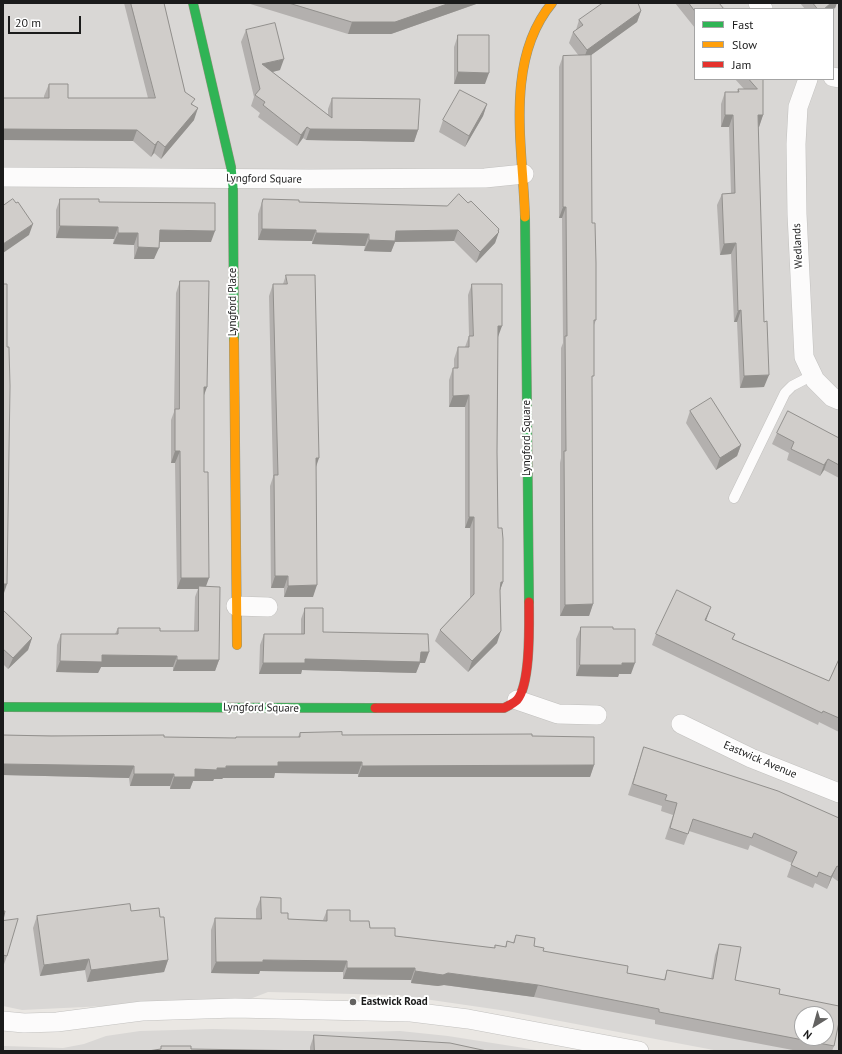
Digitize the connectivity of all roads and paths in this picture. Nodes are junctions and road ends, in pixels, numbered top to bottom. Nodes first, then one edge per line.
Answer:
1 (193, 3) edge
2 (552, 3) edge
3 (808, 80) edge
4 (524, 174) junction
5 (3, 177) edge
6 (232, 178) junction
7 (813, 375) junction
8 (839, 400) edge
9 (734, 498) dead end
10 (236, 606) junction
11 (268, 607) dead end
12 (237, 646) dead end
13 (517, 700) junction
14 (3, 707) edge
15 (597, 715) dead end
16 (681, 724) dead end
17 (839, 794) edge
18 (3, 1021) edge
19 (639, 1051) edge

1 - 6 street, Lyngford Place
2 - 4 street, Lyngford Square
3 - 7 street, Wedlands
4 - 6 street, Lyngford Square
4 - 13 street, Lyngford Square
5 - 6 street, Lyngford Square
6 - 10 street, Lyngford Place
7 - 8 street, Wedlands
7 - 9 lane
10 - 11 street
10 - 12 street, Lyngford Place
13 - 14 street, Lyngford Square
13 - 15 street
16 - 17 street, Eastwick Avenue
18 - 19 street

